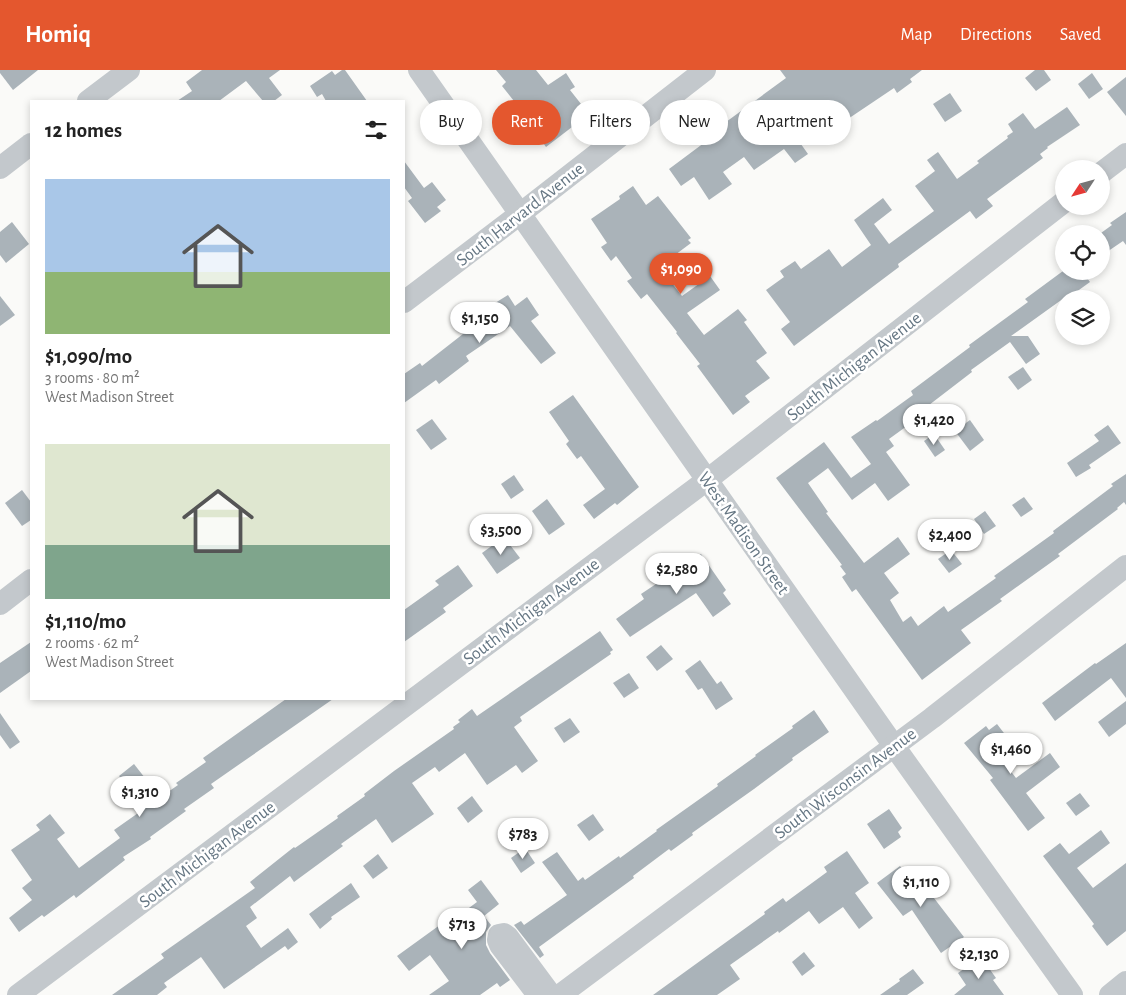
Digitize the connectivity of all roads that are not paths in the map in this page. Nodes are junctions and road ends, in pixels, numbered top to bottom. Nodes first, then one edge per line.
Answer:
1 (129, 70) edge
2 (419, 70) edge
3 (706, 70) edge
4 (89, 100) edge
5 (30, 145) edge
6 (1126, 154) edge
7 (1110, 166) edge
8 (0, 168) edge
9 (1055, 209) edge
10 (520, 214) junction
11 (405, 301) edge
12 (707, 480) junction
13 (1126, 566) edge
14 (30, 581) edge
15 (0, 604) edge
16 (894, 746) junction
17 (1126, 982) edge
18 (18, 995) edge
19 (538, 995) edge
20 (551, 995) edge
21 (560, 995) edge
22 (1072, 995) edge
23 (1110, 995) edge

1 - 4 street
2 - 10 street, West Madison Street
3 - 10 street, South Harvard Avenue
5 - 8 street
6 - 7 street
9 - 12 street, South Michigan Avenue
10 - 11 street, South Harvard Avenue
10 - 12 street, West Madison Street
12 - 16 street, West Madison Street
12 - 18 street, South Michigan Avenue
13 - 16 street, South Wisconsin Avenue
14 - 15 street
16 - 21 street, South Wisconsin Avenue
16 - 22 street, West Madison Street
17 - 23 street
19 - 20 street

